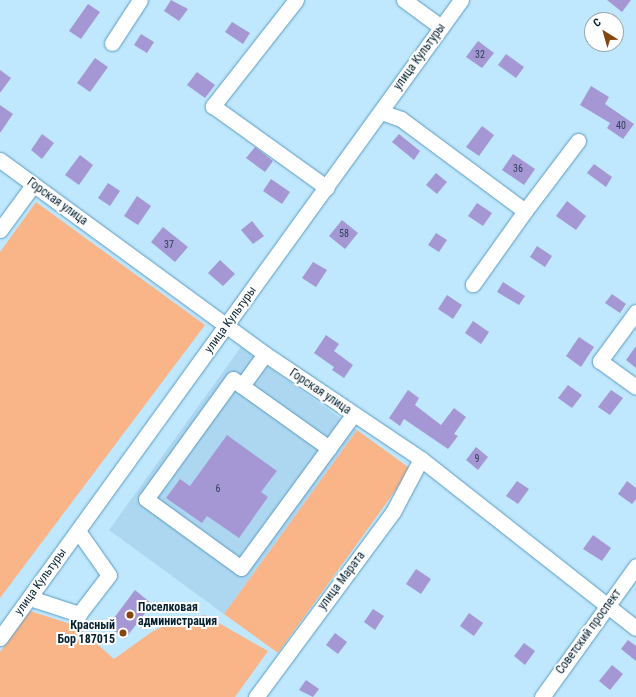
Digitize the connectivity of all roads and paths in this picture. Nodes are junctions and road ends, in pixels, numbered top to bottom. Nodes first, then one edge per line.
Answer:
1 (140, 0) edge
2 (296, 0) edge
3 (404, 0) edge
4 (461, 0) edge
5 (441, 27) junction
6 (112, 44) dead end
7 (380, 112) junction
8 (578, 141) dead end
9 (0, 160) edge
10 (33, 185) junction
11 (327, 188) junction
12 (525, 211) junction
13 (0, 230) edge
14 (473, 284) dead end
15 (636, 312) edge
16 (227, 326) junction
17 (265, 354) junction
18 (242, 386) junction
19 (636, 387) edge
20 (353, 415) junction
21 (329, 448) junction
22 (421, 460) junction
23 (78, 531) junction
24 (636, 566) edge
25 (30, 598) junction
26 (608, 607) junction
27 (636, 628) edge
28 (0, 638) edge
29 (256, 697) edge
30 (542, 697) edge

1 - 6 street
2 - 11 street
3 - 5 street
4 - 5 street, улица Культуры
5 - 7 street, улица Культуры
7 - 11 street, улица Культуры
7 - 12 street
8 - 12 street
9 - 10 street, Горская улица
10 - 13 street
10 - 16 street, Горская улица
11 - 16 street, улица Культуры
12 - 14 street
15 - 19 street
16 - 17 street, Горская улица
16 - 23 street, улица Культуры
17 - 18 street
17 - 20 street, Горская улица
18 - 21 street
18 - 21 street
20 - 21 street
20 - 22 street, Горская улица
22 - 26 street, Горская улица
22 - 29 street, улица Марата
23 - 25 street, улица Культуры
23 - 25 street
24 - 26 street, Советский проспект
25 - 28 street, улица Культуры
26 - 27 street, Горская улица
26 - 30 street, Советский проспект

